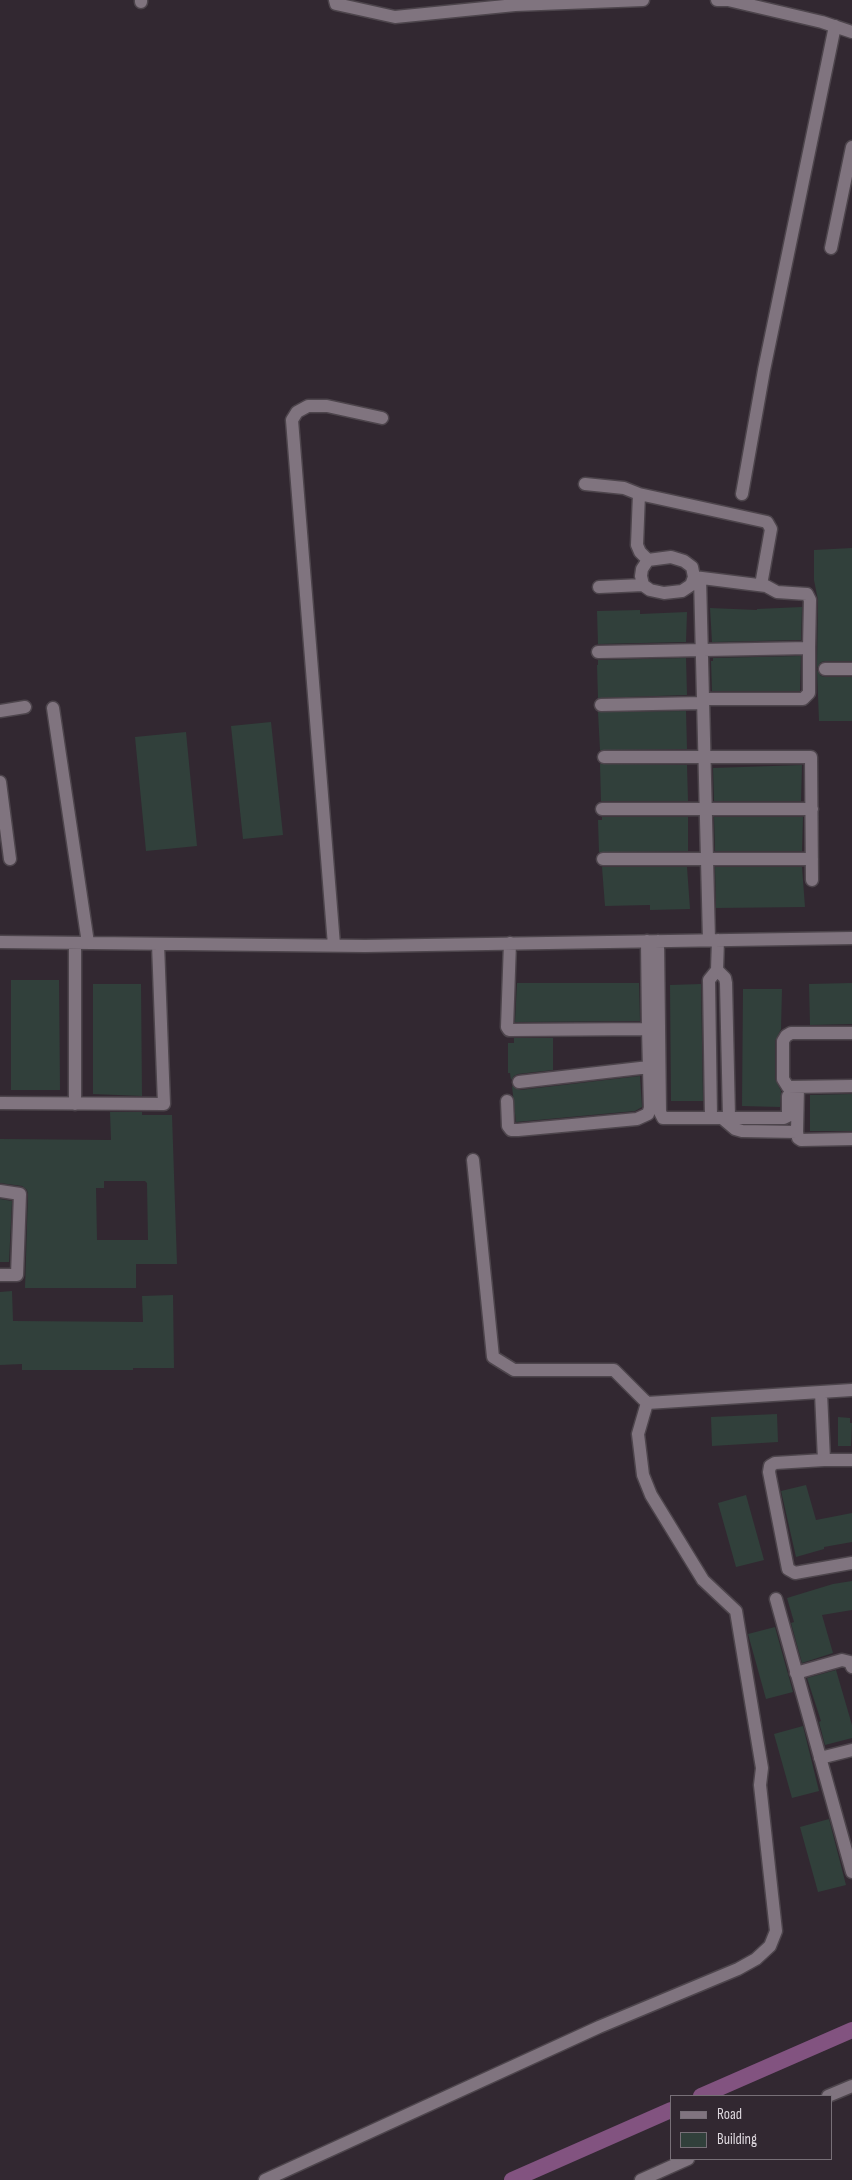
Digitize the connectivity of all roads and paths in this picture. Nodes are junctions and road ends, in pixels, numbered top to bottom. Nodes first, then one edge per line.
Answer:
1 (335, 0) edge
2 (643, 0) edge
3 (718, 0) edge
4 (835, 26) junction
5 (852, 32) edge
6 (852, 147) edge
7 (831, 248) dead end
8 (382, 418) dead end
9 (585, 484) dead end
10 (639, 494) junction
11 (742, 494) dead end
12 (648, 560) junction
13 (697, 577) junction
14 (761, 585) junction
15 (643, 586) junction
16 (599, 587) dead end
17 (809, 648) junction
18 (702, 650) junction
19 (598, 652) dead end
20 (825, 669) dead end
21 (852, 669) edge
22 (703, 701) junction
23 (601, 705) dead end
24 (25, 708) dead end
25 (53, 708) dead end
26 (0, 711) edge
27 (704, 756) junction
28 (604, 757) dead end
29 (0, 782) edge
30 (705, 808) junction
31 (812, 808) junction
32 (602, 809) dead end
33 (10, 858) dead end
34 (603, 859) dead end
35 (706, 859) junction
36 (812, 859) junction
37 (812, 880) dead end
38 (852, 938) edge
39 (713, 940) junction
40 (653, 941) junction
41 (0, 942) edge
42 (82, 943) junction
43 (510, 943) junction
44 (158, 944) junction
45 (334, 945) junction
46 (718, 970) junction
47 (648, 1029) junction
48 (852, 1033) edge
49 (649, 1067) junction
50 (519, 1082) dead end
51 (852, 1086) edge
52 (798, 1087) junction
53 (788, 1096) dead end
54 (507, 1101) dead end
55 (0, 1103) edge
56 (75, 1104) junction
57 (720, 1117) junction
58 (798, 1132) junction
59 (852, 1140) edge
60 (473, 1160) dead end
61 (0, 1191) edge
62 (0, 1275) edge
63 (852, 1390) edge
64 (821, 1392) junction
65 (648, 1403) junction
66 (824, 1460) junction
67 (852, 1460) edge
68 (852, 1563) edge
69 (776, 1599) dead end
70 (852, 1667) edge
71 (796, 1673) junction
72 (852, 1750) edge
73 (820, 1758) junction
74 (852, 1872) edge
75 (852, 2086) edge
76 (830, 2095) edge
77 (686, 2160) edge
78 (264, 2180) edge
79 (641, 2180) edge

1 - 2 street
3 - 4 street
4 - 5 street
4 - 11 street
6 - 7 street
8 - 45 street
9 - 10 street
10 - 12 street
10 - 14 street
12 - 13 street
12 - 15 street
13 - 14 street
13 - 15 street
13 - 18 street
14 - 17 street
15 - 16 street
17 - 18 street
17 - 22 street
18 - 19 street
18 - 22 street
20 - 21 street
22 - 23 street
22 - 27 street
24 - 26 street
25 - 42 street
27 - 28 street
27 - 30 street
27 - 31 street
29 - 33 street
30 - 31 street
30 - 32 street
30 - 35 street
31 - 36 street
34 - 35 street
35 - 36 street
35 - 39 street
36 - 37 street
38 - 39 street
39 - 40 street
39 - 46 street
40 - 43 street
40 - 47 street
40 - 57 street
41 - 42 street
42 - 44 street
42 - 56 street
43 - 45 street
43 - 47 street
44 - 45 street
44 - 56 street
46 - 57 street
46 - 57 street
47 - 49 street
48 - 52 street
49 - 50 street
49 - 54 street
51 - 52 street
52 - 58 street
53 - 57 street
55 - 56 street
57 - 58 street
58 - 59 street
60 - 65 street
61 - 62 street
63 - 64 street
64 - 65 street
64 - 66 street
65 - 78 street
66 - 67 street
66 - 68 street
69 - 71 street
70 - 71 street
71 - 73 street
72 - 73 street
73 - 74 street
75 - 76 street
77 - 79 street

